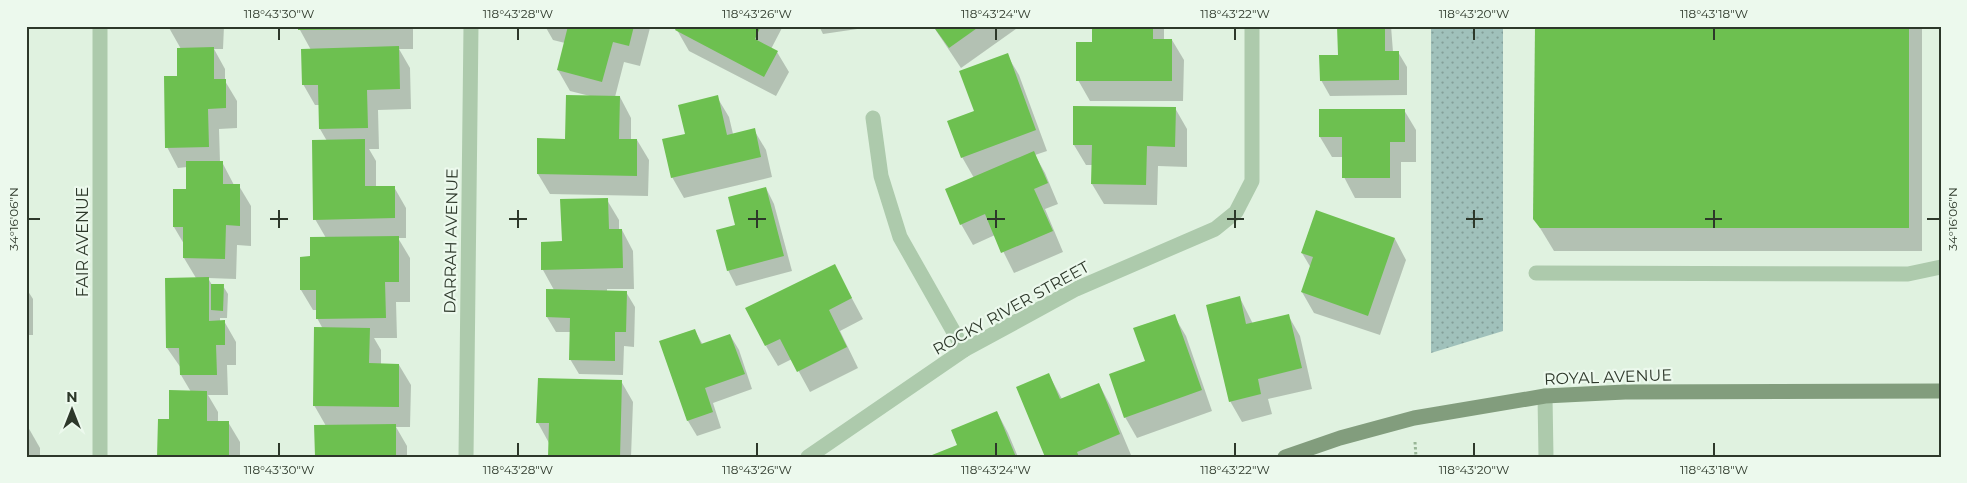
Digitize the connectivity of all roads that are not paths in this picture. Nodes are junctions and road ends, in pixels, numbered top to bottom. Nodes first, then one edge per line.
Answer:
1 (100, 26) edge
2 (471, 26) edge
3 (1252, 26) edge
4 (873, 118) dead end
5 (1941, 267) edge
6 (1536, 273) dead end
7 (964, 350) junction
8 (1941, 391) edge
9 (1545, 396) junction
10 (100, 457) edge
11 (466, 457) edge
12 (808, 457) edge
13 (1285, 457) edge
14 (1546, 457) edge

1 - 10 street, FAIR AVENUE
2 - 11 street, DARRAH AVENUE
3 - 7 street, ROCKY RIVER STREET
4 - 7 street
5 - 6 street
7 - 12 street, ROCKY RIVER STREET
8 - 9 main road, ROYAL AVENUE
9 - 13 main road, ROYAL AVENUE
9 - 14 street

